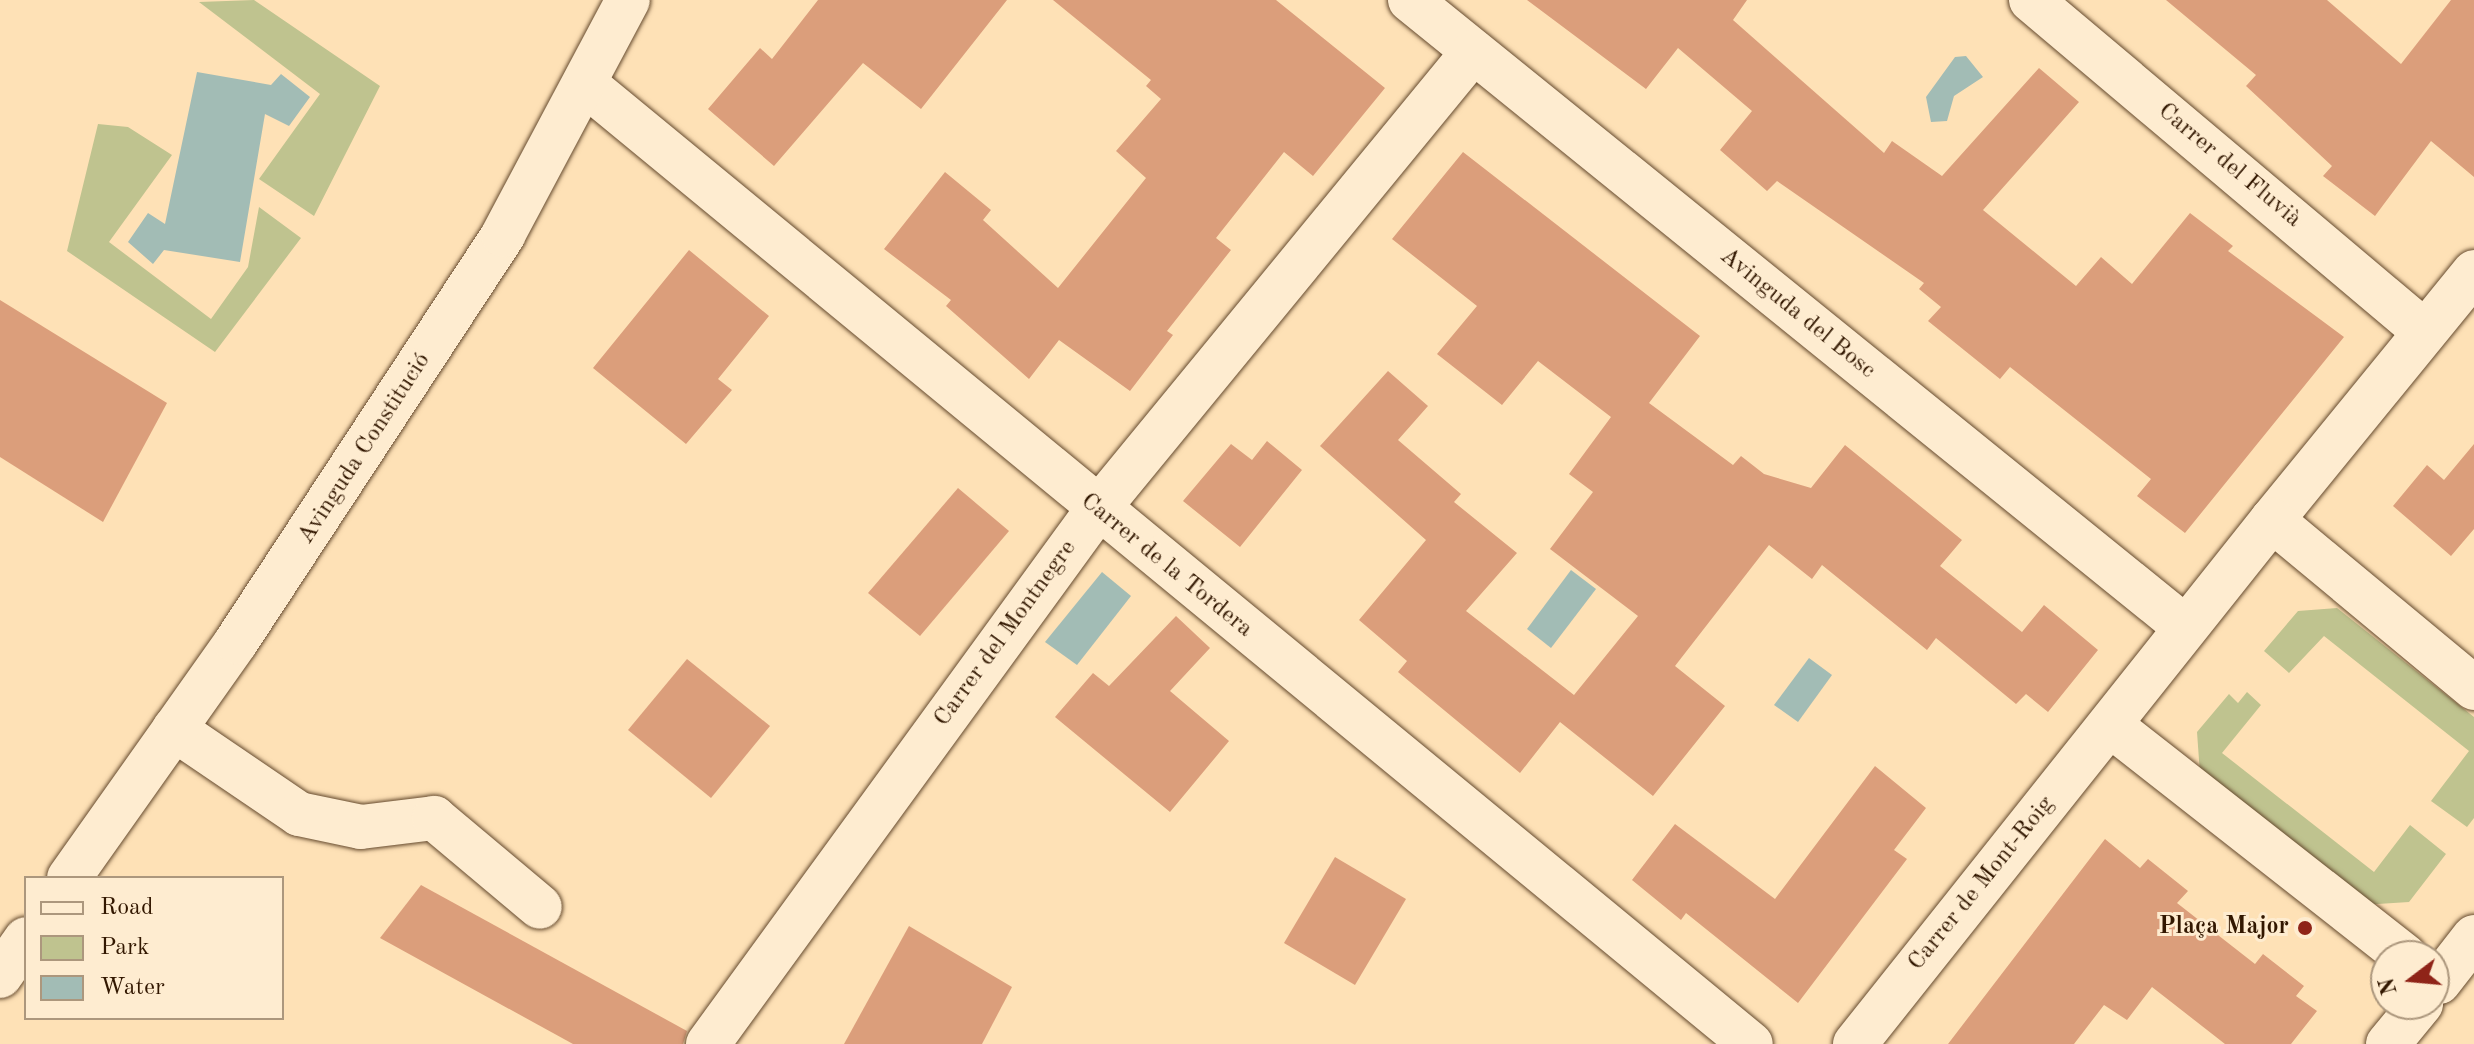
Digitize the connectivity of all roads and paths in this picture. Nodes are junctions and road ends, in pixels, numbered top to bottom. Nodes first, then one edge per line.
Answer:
1 (628, 0) edge
2 (1410, 0) edge
3 (2031, 0) edge
4 (1473, 52) junction
5 (585, 84) junction
6 (2474, 272) edge
7 (2425, 332) junction
8 (1097, 510) junction
9 (2272, 520) junction
10 (2185, 627) junction
11 (2474, 688) edge
12 (2110, 725) junction
13 (174, 729) junction
14 (70, 876) edge
15 (540, 907) dead end
16 (2474, 937) edge
17 (2385, 940) edge
18 (24, 942) edge
19 (2450, 966) edge
20 (0, 976) edge
21 (2407, 1020) edge
22 (708, 1044) edge
23 (1751, 1044) edge
24 (1855, 1044) edge
25 (2388, 1044) edge

1 - 5 street, Avinguda Constitució
2 - 4 street, Avinguda del Bosc
3 - 7 street, Carrer del Fluvià
4 - 8 street, Carrer del Montnegre
4 - 10 street, Avinguda del Bosc
5 - 8 street, Carrer de la Tordera
5 - 13 street, Avinguda Constitució
6 - 7 street
7 - 9 street
8 - 22 street, Carrer del Montnegre
8 - 23 street, Carrer de la Tordera
9 - 10 street
9 - 11 street
10 - 12 street
12 - 17 street
12 - 24 street, Carrer de Mont-Roig
13 - 14 street, Avinguda Constitució
13 - 15 street
16 - 19 street
18 - 20 street
21 - 25 street

